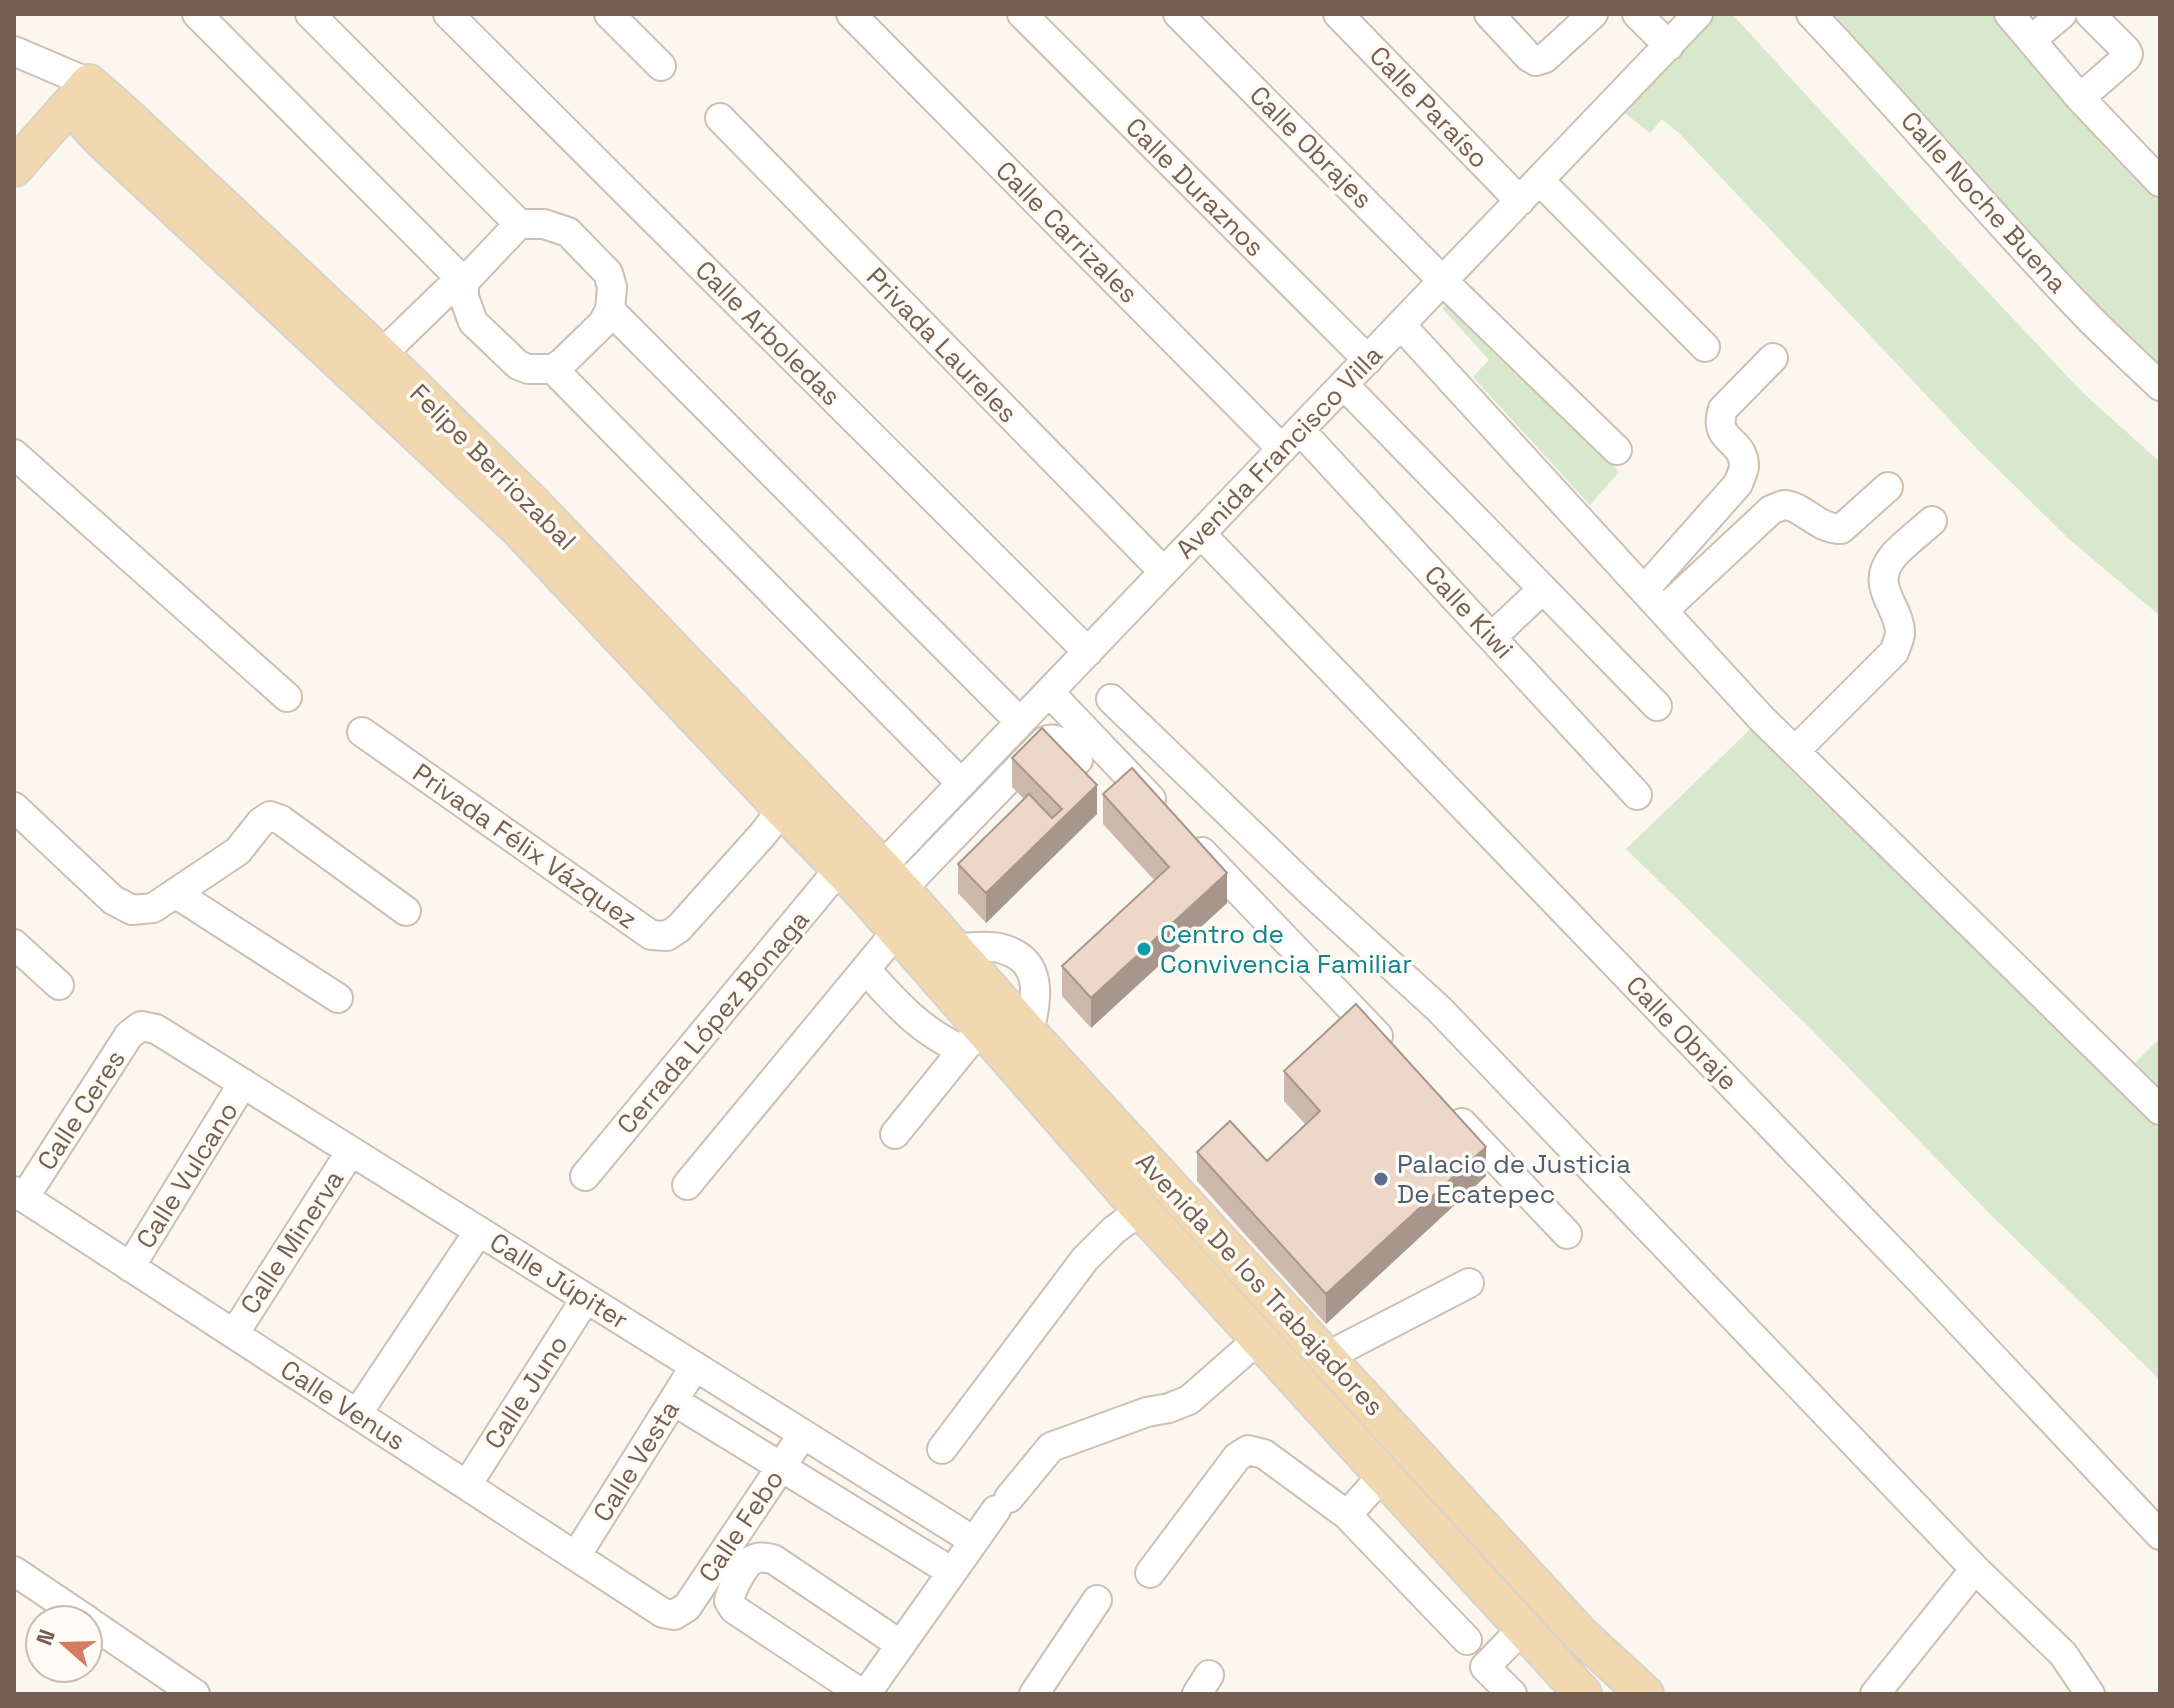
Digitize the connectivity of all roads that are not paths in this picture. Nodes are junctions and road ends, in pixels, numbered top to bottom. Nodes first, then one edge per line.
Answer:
1 (197, 14) edge
2 (310, 14) edge
3 (448, 14) edge
4 (609, 14) edge
5 (851, 14) edge
6 (1022, 14) edge
7 (1178, 14) edge
8 (1338, 14) edge
9 (1489, 14) edge
10 (1593, 14) edge
11 (1637, 14) edge
12 (1698, 14) edge
13 (1811, 14) edge
14 (2009, 14) edge
15 (2062, 14) edge
16 (2090, 14) edge
17 (2031, 40) junction
18 (1669, 46) junction
19 (14, 51) edge
20 (661, 66) dead end
21 (79, 94) junction
22 (2080, 98) junction
23 (720, 118) dead end
24 (15, 164) edge
25 (2158, 177) edge
26 (1530, 191) junction
27 (519, 224) junction
28 (1443, 281) junction
29 (466, 295) junction
30 (610, 310) junction
31 (1401, 325) junction
32 (1705, 347) dead end
33 (1773, 358) dead end
34 (386, 360) junction
35 (1368, 360) junction
36 (553, 369) junction
37 (1344, 385) junction
38 (2160, 386) edge
39 (1291, 439) junction
40 (1617, 450) dead end
41 (14, 454) edge
42 (1888, 487) dead end
43 (1932, 521) dead end
44 (1201, 534) junction
45 (1164, 572) junction
46 (1543, 589) junction
47 (1653, 601) junction
48 (1492, 637) junction
49 (1088, 652) junction
50 (1043, 692) junction
51 (287, 697) dead end
52 (1111, 699) dead end
53 (1657, 706) dead end
54 (1013, 715) junction
55 (362, 732) dead end
56 (1795, 751) junction
57 (1078, 760) edge
58 (953, 775) junction
59 (1637, 795) dead end
60 (931, 797) dead end
61 (14, 807) edge
62 (782, 809) junction
63 (871, 878) junction
64 (175, 893) junction
65 (406, 911) dead end
66 (897, 931) junction
67 (14, 944) edge
68 (866, 970) junction
69 (59, 985) dead end
70 (338, 998) dead end
71 (141, 1026) joint
72 (973, 1040) junction
73 (1396, 1055) edge
74 (243, 1083) junction
75 (1439, 1099) edge
76 (2160, 1110) edge
77 (895, 1134) dead end
78 (351, 1151) junction
79 (585, 1176) dead end
80 (687, 1185) dead end
81 (19, 1194) edge
82 (1141, 1210) junction
83 (479, 1231) junction
84 (1567, 1234) dead end
85 (130, 1267) junction
86 (1469, 1283) dead end
87 (586, 1298) junction
88 (234, 1334) junction
89 (1257, 1337) junction
90 (1326, 1357) junction
91 (695, 1366) junction
92 (674, 1401) junction
93 (357, 1414) junction
94 (803, 1434) junction
95 (942, 1449) dead end
96 (780, 1467) junction
97 (1383, 1475) junction
98 (467, 1485) junction
99 (1347, 1515) junction
100 (2160, 1535) edge
101 (974, 1541) junction
102 (576, 1556) junction
103 (1975, 1569) junction
104 (14, 1571) edge
105 (952, 1572) junction
106 (1150, 1573) dead end
107 (1097, 1600) dead end
108 (63, 1604) edge
109 (674, 1615) joint
110 (1523, 1628) junction
111 (104, 1632) edge
112 (1581, 1635) junction
113 (1467, 1640) dead end
114 (901, 1645) junction
115 (195, 1694) edge
116 (864, 1694) edge
117 (1034, 1694) edge
118 (1512, 1694) edge
119 (1583, 1694) edge
120 (1617, 1694) edge
121 (1645, 1694) edge
122 (1875, 1694) edge
123 (2090, 1694) edge

1 - 29 street
2 - 27 street
3 - 49 street, Calle Arboledas
4 - 20 street
5 - 39 street, Calle Carrizales
6 - 35 street, Calle Duraznos
7 - 28 street, Calle Obrajes
8 - 26 street, Calle Paraíso
9 - 10 street
11 - 18 street
12 - 18 street, Avenida Francisco Villa
13 - 38 street, Calle Noche Buena
14 - 17 street
15 - 17 street
16 - 22 street
17 - 22 street
18 - 26 street, Avenida Francisco Villa
19 - 21 street
21 - 24 main road
21 - 34 main road, Felipe Berriozabal
21 - 62 main road, Felipe Berriozabal
22 - 25 street
23 - 45 street, Privada Laureles
26 - 28 street, Avenida Francisco Villa
26 - 32 street, Calle Paraíso
27 - 29 street
27 - 30 street
28 - 31 street, Avenida Francisco Villa
28 - 40 street, Calle Obrajes
29 - 34 street
29 - 36 street
30 - 36 street
30 - 54 street
31 - 35 street, Avenida Francisco Villa
31 - 47 street
33 - 47 street
34 - 63 main road, Felipe Berriozabal
35 - 37 street, Avenida Francisco Villa
36 - 58 street
37 - 39 street, Avenida Francisco Villa
37 - 46 street
39 - 44 street, Avenida Francisco Villa
39 - 48 street, Calle Kiwi
41 - 51 street
42 - 47 street
43 - 56 street
44 - 45 street, Avenida Francisco Villa
44 - 100 street, Calle Obraje
45 - 49 street, Avenida Francisco Villa
46 - 48 street
46 - 53 street
47 - 56 street
48 - 59 street, Calle Kiwi
49 - 50 street, Avenida Francisco Villa
50 - 54 street
50 - 63 street, Avenida Francisco Villa
50 - 73 street
52 - 103 street
54 - 58 street
55 - 62 street, Privada Félix Vázquez
56 - 76 street
57 - 63 street
58 - 60 street
61 - 64 street
62 - 63 main road, Felipe Berriozabal
63 - 66 main road, Avenida De los Trabajadores
63 - 79 street, Cerrada López Bonaga
63 - 90 main road, Avenida De los Trabajadores
64 - 65 street
64 - 70 street
66 - 68 street
66 - 72 main road, Avenida De los Trabajadores
67 - 69 street
68 - 72 street
68 - 80 street
71 - 74 street, Calle Júpiter
71 - 81 street, Calle Ceres
72 - 77 street
72 - 82 main road, Avenida De los Trabajadores
74 - 78 street, Calle Júpiter
74 - 85 street, Calle Vulcano
75 - 84 street
78 - 83 street, Calle Júpiter
78 - 88 street, Calle Minerva
81 - 85 street, Calle Venus
82 - 89 main road, Avenida De los Trabajadores
82 - 95 street
83 - 87 street, Calle Júpiter
83 - 93 street
85 - 88 street, Calle Venus
86 - 90 street
87 - 91 street, Calle Júpiter
87 - 98 street, Calle Juno
88 - 93 street, Calle Venus
89 - 97 main road, Avenida De los Trabajadores
89 - 101 street
90 - 112 main road, Avenida De los Trabajadores
91 - 92 street, Calle Vesta
91 - 94 street, Calle Júpiter
92 - 96 street
92 - 102 street, Calle Vesta
93 - 98 street, Calle Venus
94 - 96 street, Calle Febo
94 - 101 street, Calle Júpiter
96 - 105 street
96 - 109 street, Calle Febo
97 - 99 street
97 - 110 main road, Avenida De los Trabajadores
98 - 102 street, Calle Venus
99 - 106 street
99 - 113 street
101 - 105 street
102 - 109 street, Calle Venus
103 - 122 street
103 - 123 street
104 - 108 street
105 - 114 street
107 - 117 street
110 - 118 street
110 - 119 main road, Avenida De los Trabajadores
111 - 115 street
112 - 120 main road
112 - 121 main road, Avenida De los Trabajadores
114 - 116 street
114 - 116 street

